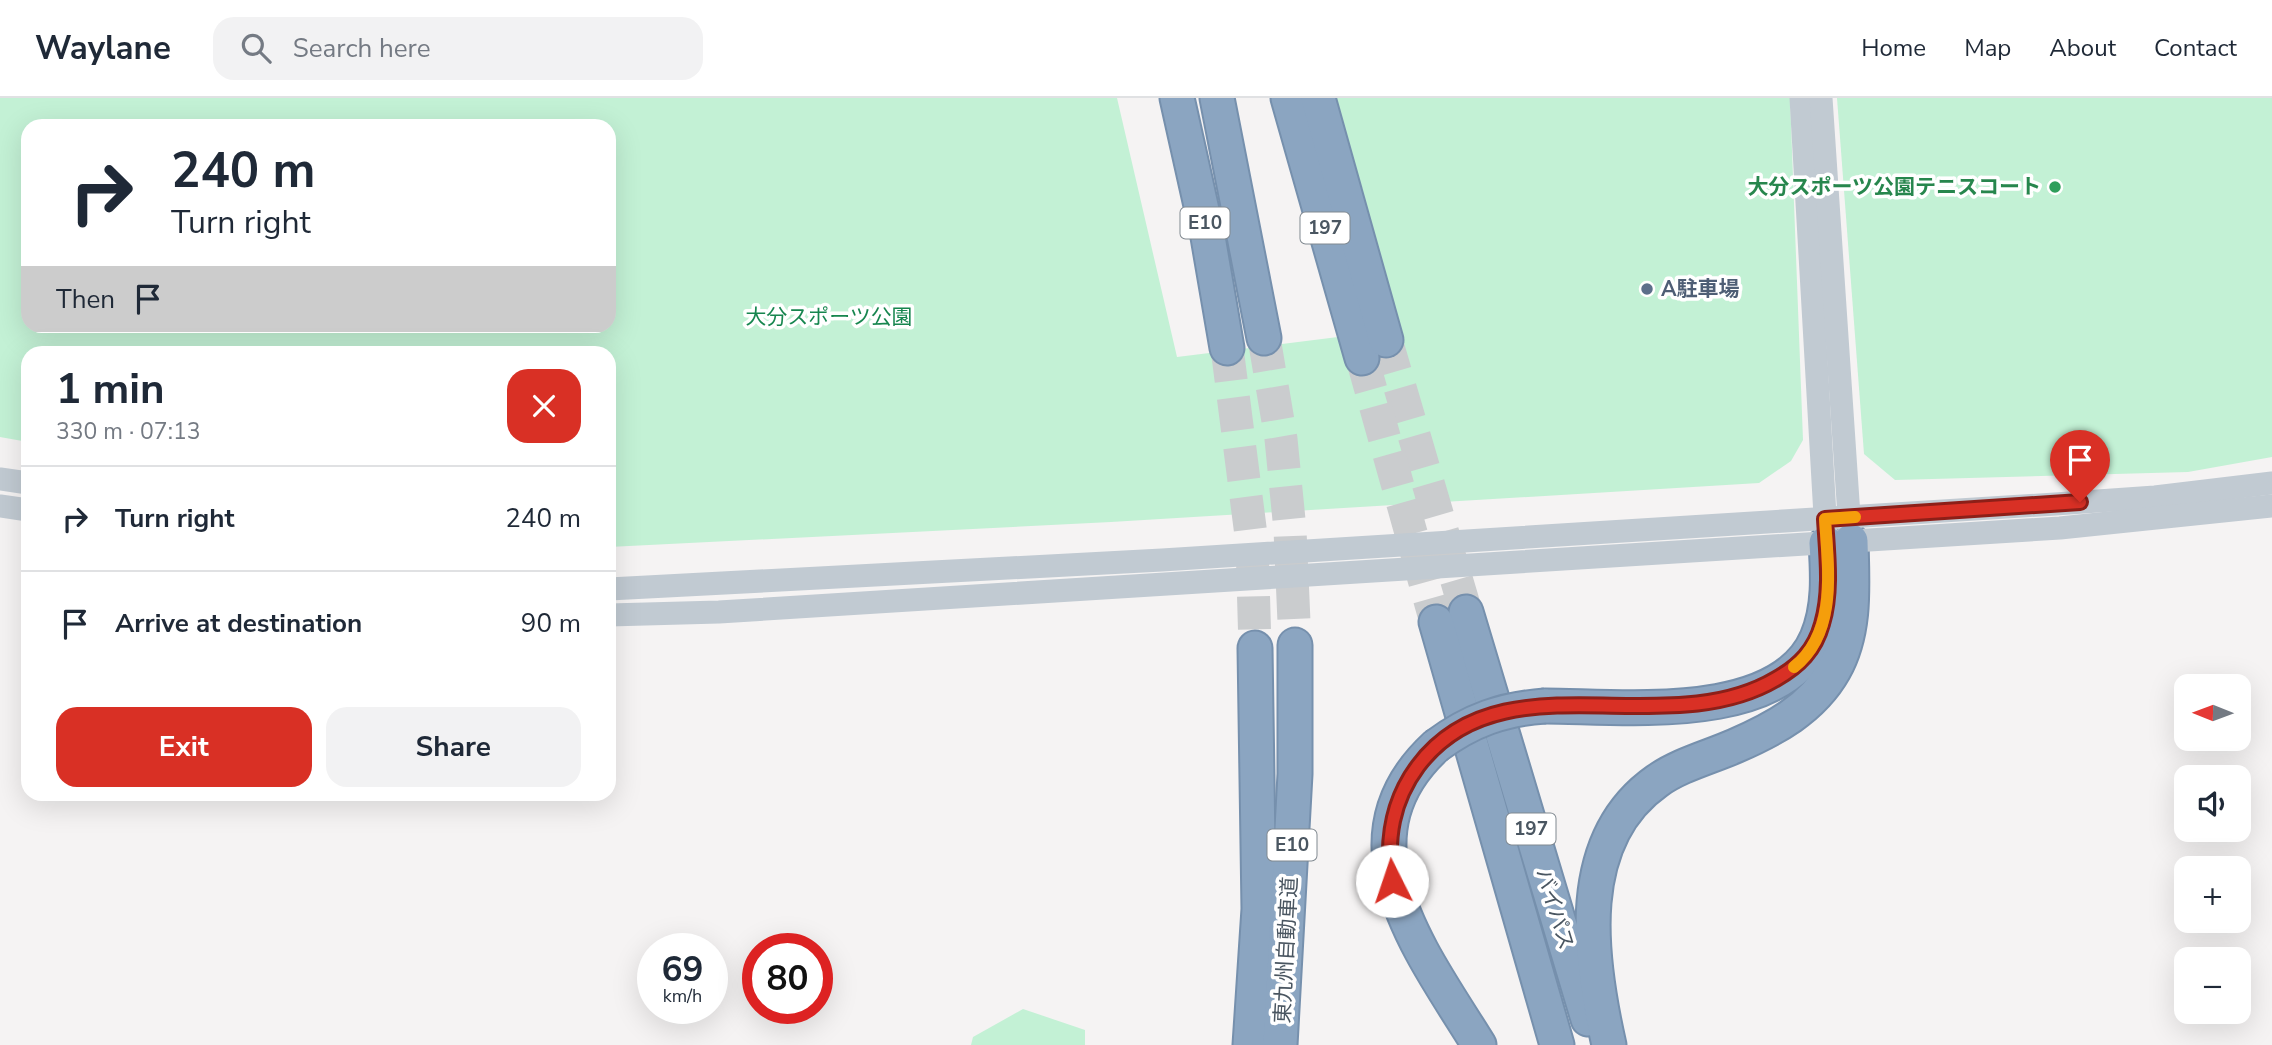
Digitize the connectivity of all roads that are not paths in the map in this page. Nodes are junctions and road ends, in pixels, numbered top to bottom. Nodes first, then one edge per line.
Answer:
1 (1177, 98) edge
2 (1217, 98) edge
3 (1288, 98) edge
4 (1318, 98) edge
5 (1801, 98) edge
6 (1821, 98) edge
7 (1264, 338) tunnel mouth
8 (1227, 348) tunnel mouth
9 (0, 479) edge
10 (21, 482) edge
11 (2272, 483) edge
12 (0, 506) edge
13 (2272, 506) edge
14 (21, 509) edge
15 (1838, 530) junction
16 (616, 589) edge
17 (616, 615) edge
18 (1295, 645) tunnel mouth
19 (1255, 648) tunnel mouth
20 (1250, 1045) edge
21 (1280, 1045) edge
22 (1479, 1045) edge
23 (1557, 1045) edge
24 (1595, 1045) edge
25 (1609, 1045) edge

1 - 8 highway, E10
2 - 7 highway, E10
3 - 4 highway, 197
5 - 15 street
6 - 15 street
9 - 10 street
11 - 15 street
12 - 14 street
13 - 15 street
15 - 16 street
15 - 17 street
15 - 22 highway, bridge
15 - 25 highway
18 - 21 highway, 東九州自動車道 / E10
19 - 20 highway, 東九州自動車道 / E10
23 - 24 highway, バイパス / 197

